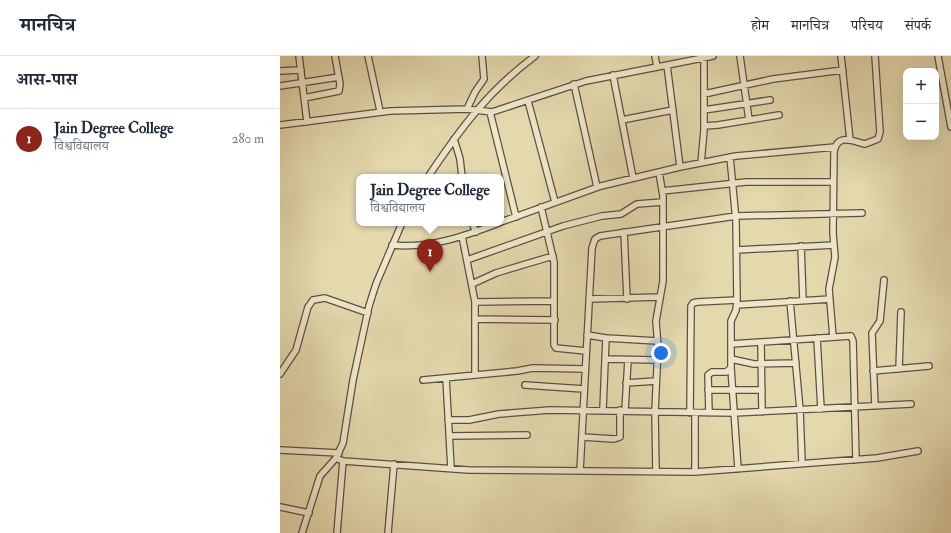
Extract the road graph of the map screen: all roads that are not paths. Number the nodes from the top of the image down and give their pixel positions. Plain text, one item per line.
1 (299, 56) edge
2 (335, 56) edge
3 (368, 56) edge
4 (482, 56) edge
5 (535, 56) edge
6 (655, 56) edge
7 (713, 56) edge
8 (740, 56) edge
9 (841, 56) edge
10 (875, 56) edge
11 (938, 56) edge
12 (704, 58) junction
13 (667, 65) junction
14 (657, 67) junction
15 (301, 70) junction
16 (843, 70) junction
17 (280, 71) edge
18 (613, 75) junction
19 (339, 77) junction
20 (302, 84) junction
21 (574, 84) junction
22 (280, 86) edge
23 (744, 87) junction
24 (704, 94) junction
25 (304, 98) junction
26 (770, 100) dead end
27 (528, 101) junction
28 (746, 103) junction
29 (949, 104) edge
30 (467, 109) junction
31 (475, 110) junction
32 (673, 110) junction
33 (704, 110) junction
34 (380, 111) junction
35 (490, 112) junction
36 (779, 115) dead end
37 (622, 120) junction
38 (749, 120) junction
39 (307, 122) junction
40 (280, 125) edge
41 (704, 126) junction
42 (951, 127) edge
43 (454, 138) junction
44 (850, 140) junction
45 (835, 147) junction
46 (730, 157) junction
47 (701, 162) junction
48 (680, 167) junction
49 (659, 172) junction
50 (430, 174) edge
51 (462, 174) edge
52 (633, 178) junction
53 (833, 182) junction
54 (732, 183) junction
55 (597, 187) junction
56 (662, 191) junction
57 (555, 202) junction
58 (663, 202) junction
59 (541, 207) junction
60 (833, 213) junction
61 (862, 213) dead end
62 (736, 216) junction
63 (516, 217) junction
64 (504, 222) edge
65 (401, 226) edge
66 (473, 226) edge
67 (492, 226) edge
68 (662, 226) junction
69 (476, 232) junction
70 (547, 232) junction
71 (624, 232) junction
72 (462, 236) junction
73 (834, 244) junction
74 (392, 245) junction
75 (800, 246) junction
76 (737, 250) junction
77 (553, 256) junction
78 (467, 260) junction
79 (884, 280) dead end
80 (472, 284) junction
81 (660, 297) junction
82 (589, 299) junction
83 (627, 299) junction
84 (830, 299) junction
85 (803, 300) junction
86 (554, 301) junction
87 (790, 301) junction
88 (475, 302) junction
89 (737, 303) junction
90 (901, 312) dead end
91 (368, 313) junction
92 (475, 319) junction
93 (555, 320) junction
94 (587, 335) junction
95 (833, 337) junction
96 (606, 338) junction
97 (817, 338) junction
98 (794, 340) junction
99 (657, 341) junction
100 (761, 343) junction
101 (731, 344) junction
102 (586, 351) junction
103 (605, 359) junction
104 (731, 359) junction
105 (628, 360) junction
106 (657, 360) junction
107 (796, 363) junction
108 (762, 364) junction
109 (929, 366) dead end
110 (731, 368) junction
111 (585, 369) junction
112 (899, 369) junction
113 (873, 371) junction
114 (280, 374) edge
115 (475, 375) junction
116 (446, 378) junction
117 (423, 380) dead end
118 (656, 381) junction
119 (626, 383) junction
120 (525, 385) dead end
121 (584, 389) junction
122 (708, 390) junction
123 (731, 390) junction
124 (762, 390) junction
125 (911, 404) dead end
126 (875, 406) junction
127 (854, 407) junction
128 (583, 409) junction
129 (603, 409) junction
130 (821, 409) junction
131 (623, 410) junction
132 (800, 410) junction
133 (655, 412) junction
134 (762, 412) junction
135 (692, 413) junction
136 (708, 413) junction
137 (733, 414) junction
138 (448, 420) junction
139 (527, 435) dead end
140 (449, 436) junction
141 (582, 437) junction
142 (280, 450) edge
143 (918, 451) dead end
144 (338, 455) junction
145 (856, 460) junction
146 (343, 461) junction
147 (802, 463) junction
148 (394, 464) junction
149 (451, 468) junction
150 (738, 469) junction
151 (580, 472) junction
152 (656, 472) junction
153 (696, 472) junction
154 (280, 507) edge
155 (309, 513) junction
156 (302, 533) edge
157 (337, 533) edge
158 (388, 533) edge

1 - 15 street
2 - 19 street
3 - 34 street
4 - 30 street
5 - 31 street
6 - 14 street
7 - 12 street
8 - 23 street
9 - 16 street
10 - 44 street
11 - 29 street
12 - 13 street
12 - 24 street
13 - 14 street
13 - 32 street
14 - 18 street
15 - 17 street
15 - 20 street
16 - 23 street
16 - 44 street
18 - 21 street
18 - 37 street
19 - 20 street
19 - 25 street
20 - 22 street
20 - 25 street
21 - 27 street
21 - 55 street
23 - 24 street
23 - 28 street
24 - 33 street
25 - 39 street
26 - 28 street
27 - 35 street
27 - 57 street
28 - 33 street
28 - 38 street
29 - 42 street
30 - 31 street
30 - 34 street
31 - 35 street
31 - 43 street
32 - 37 street
32 - 48 street
33 - 41 street
34 - 39 street
35 - 63 street
36 - 38 street
37 - 52 street
38 - 41 street
39 - 40 street
41 - 47 street
43 - 50 street
43 - 51 street
44 - 45 street
45 - 46 street
45 - 53 street
46 - 47 street
46 - 54 street
47 - 48 street
48 - 49 street
49 - 52 street
49 - 56 street
52 - 55 street
53 - 54 street
53 - 60 street
54 - 56 street
54 - 62 street
55 - 57 street
56 - 58 street
57 - 59 street
58 - 68 street
58 - 70 street
59 - 63 street
59 - 70 street
60 - 61 street
60 - 62 street
60 - 73 street
62 - 68 street
62 - 76 street
63 - 64 street
65 - 74 street
66 - 69 street
67 - 69 street
68 - 71 street
68 - 81 street
69 - 72 street
70 - 77 street
70 - 78 street
71 - 82 street
71 - 83 street
72 - 74 street
72 - 78 street
73 - 75 street
73 - 84 street
74 - 91 street
75 - 76 street
75 - 85 street
76 - 89 street
77 - 80 street
77 - 86 street
78 - 80 street
79 - 113 street
80 - 88 street
81 - 83 street
81 - 99 street
82 - 83 street
82 - 94 street
84 - 85 street
84 - 95 street
85 - 87 street
86 - 88 street
86 - 93 street
87 - 89 street
87 - 98 street
88 - 92 street
89 - 101 street
89 - 135 street
90 - 112 street
91 - 114 street
91 - 144 street
92 - 93 street
92 - 115 street
93 - 102 street
94 - 96 street
94 - 102 street
95 - 97 street
95 - 127 street
96 - 99 street
96 - 103 street
97 - 98 street
97 - 130 street
98 - 100 street
98 - 107 street
99 - 106 street
100 - 101 street
100 - 108 street
101 - 104 street
102 - 111 street
103 - 105 street
103 - 129 street
104 - 108 street
104 - 110 street
105 - 106 street
105 - 119 street
106 - 118 street
107 - 108 street
107 - 132 street
108 - 124 street
109 - 112 street
110 - 122 street
110 - 123 street
111 - 115 street
111 - 121 street
112 - 113 street
113 - 126 street
115 - 116 street
116 - 117 street
116 - 138 street
118 - 119 street
118 - 133 street
119 - 131 street
120 - 121 street
121 - 128 street
122 - 123 street
122 - 136 street
123 - 124 street
123 - 137 street
124 - 134 street
125 - 126 street
126 - 127 street
127 - 130 street
127 - 145 street
128 - 129 street
128 - 138 street
128 - 141 street
129 - 131 street
130 - 132 street
131 - 133 street
131 - 141 street
132 - 134 street
132 - 147 street
133 - 135 street
133 - 152 street
134 - 137 street
135 - 136 street
135 - 153 street
136 - 137 street
137 - 150 street
138 - 140 street
139 - 140 street
140 - 149 street
141 - 151 street
142 - 144 street
143 - 145 street
144 - 146 street
144 - 155 street
145 - 147 street
146 - 148 street
146 - 157 street
147 - 150 street
148 - 149 street
148 - 158 street
149 - 151 street
150 - 153 street
151 - 152 street
152 - 153 street
154 - 155 street
155 - 156 street

